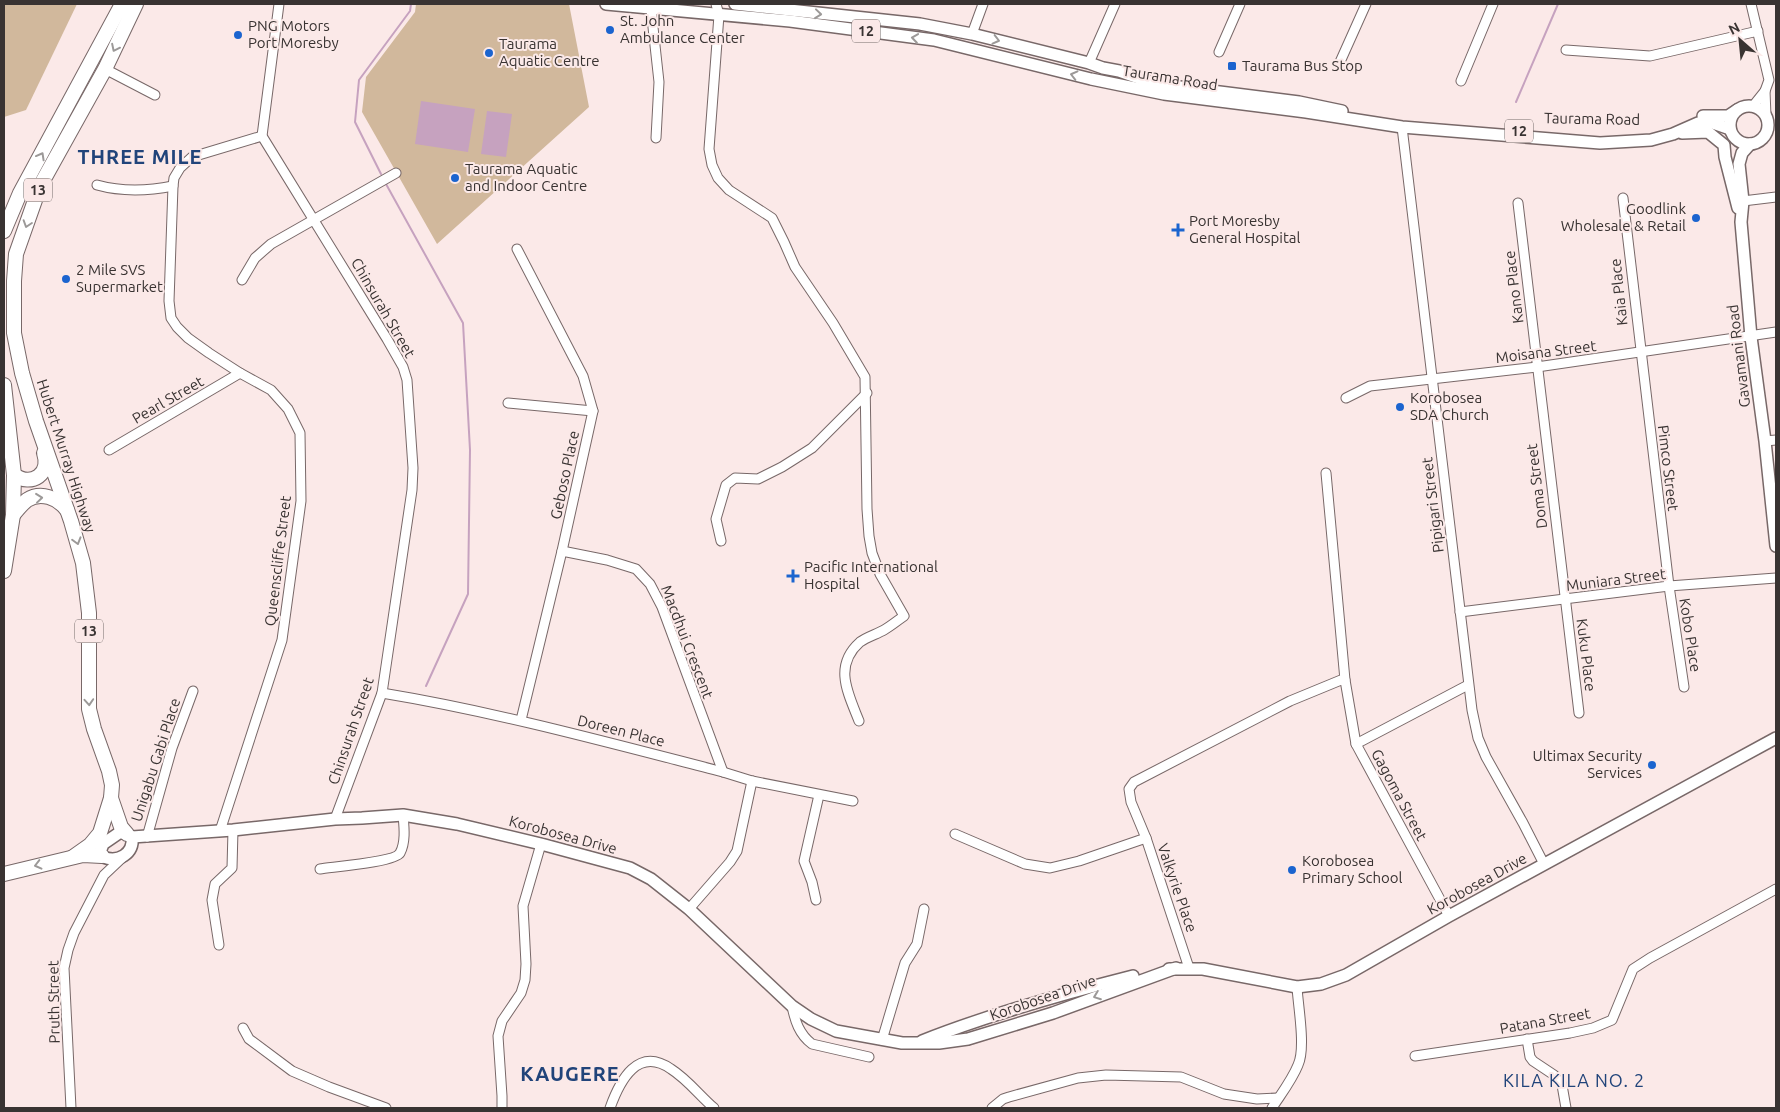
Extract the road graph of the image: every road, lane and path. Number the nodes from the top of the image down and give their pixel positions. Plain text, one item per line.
1 (136, 4) edge
2 (279, 4) edge
3 (606, 4) edge
4 (735, 4) edge
5 (983, 4) edge
6 (1115, 4) edge
7 (1240, 4) edge
8 (1366, 4) edge
9 (1493, 4) edge
10 (1751, 4) edge
11 (120, 7) edge
12 (793, 8) edge
13 (651, 9) junction
14 (717, 9) edge
15 (1758, 31) junction
16 (972, 34) junction
17 (1566, 50) dead end
18 (1219, 52) dead end
19 (1340, 62) dead end
20 (1089, 64) junction
21 (105, 69) junction
22 (1461, 81) dead end
23 (1765, 91) junction
24 (155, 95) dead end
25 (1753, 106) junction
26 (1737, 110) junction
27 (1770, 120) edge
28 (1402, 127) junction
29 (1733, 133) junction
30 (1673, 134) junction
31 (1776, 134) edge
32 (262, 136) junction
33 (656, 138) dead end
34 (1754, 142) junction
35 (1725, 158) junction
36 (396, 173) dead end
37 (97, 185) dead end
38 (173, 186) junction
39 (1776, 196) edge
40 (1623, 198) dead end
41 (1743, 201) junction
42 (1518, 203) dead end
43 (7, 220) edge
44 (314, 220) junction
45 (1741, 222) junction
46 (4, 231) edge
47 (517, 249) dead end
48 (242, 280) dead end
49 (1776, 332) edge
50 (1751, 337) junction
51 (1640, 353) junction
52 (1537, 368) junction
53 (240, 373) junction
54 (1432, 379) junction
55 (4, 385) edge
56 (867, 393) junction
57 (1346, 398) dead end
58 (508, 403) dead end
59 (593, 411) junction
60 (36, 421) junction
61 (1771, 440) edge
62 (109, 450) dead end
63 (1326, 473) dead end
64 (14, 475) junction
65 (67, 510) junction
66 (13, 515) junction
67 (722, 541) dead end
68 (1776, 546) edge
69 (562, 551) junction
70 (4, 572) edge
71 (1776, 578) edge
72 (1669, 586) junction
73 (1565, 600) junction
74 (1460, 612) junction
75 (1345, 680) junction
76 (1468, 685) junction
77 (1684, 687) dead end
78 (193, 692) dead end
79 (382, 693) junction
80 (1579, 712) dead end
81 (521, 720) junction
82 (859, 721) dead end
83 (1776, 738) edge
84 (1356, 744) junction
85 (723, 772) junction
86 (752, 781) junction
87 (819, 795) junction
88 (111, 798) junction
89 (853, 801) dead end
90 (403, 815) junction
91 (335, 819) junction
92 (233, 830) junction
93 (220, 831) junction
94 (955, 834) dead end
95 (129, 835) junction
96 (146, 837) junction
97 (1146, 838) junction
98 (541, 844) junction
99 (127, 853) junction
100 (73, 857) junction
101 (103, 857) junction
102 (1544, 864) junction
103 (320, 869) dead end
104 (4, 874) edge
105 (104, 875) junction
106 (1776, 889) edge
107 (816, 900) dead end
108 (924, 908) dead end
109 (689, 910) junction
110 (1449, 916) junction
111 (220, 945) dead end
112 (1189, 968) junction
113 (1297, 987) junction
114 (792, 1006) junction
115 (243, 1028) dead end
116 (1528, 1039) junction
117 (882, 1040) junction
118 (1415, 1056) dead end
119 (869, 1057) dead end
120 (1278, 1098) junction
121 (71, 1108) edge
122 (386, 1108) edge
123 (502, 1108) edge
124 (610, 1108) edge
125 (714, 1108) edge
126 (992, 1108) edge
127 (1272, 1108) edge
128 (1566, 1108) edge

1 -> 21 highway, Hubert Murray Highway / 13
2 - 32 street
3 - 13 main road, Taurama Road / 12
4 - 12 main road, Taurama Road / 12
5 - 16 street
6 - 20 street
7 - 18 street
8 - 19 street
9 - 22 street
10 - 15 street
43 -> 11 highway, 13
12 -> 16 main road, Taurama Road / 12
13 - 14 main road, Taurama Road / 12
13 - 33 street
28 -> 14 main road, Taurama Road / 12
14 - 56 street
15 - 17 street
15 - 23 street
16 -> 20 main road, Taurama Road / 12
20 - 26 main road, Taurama Road / 12
21 - 24 street
21 -> 60 highway, Hubert Murray Highway / 13
23 - 25 street
23 - 27 street
25 - 26 main road, 12
25 - 27 main road
26 - 29 main road
27 - 34 main road
28 - 30 main road, Taurama Road / 12
28 - 54 street, Pipigari Street
29 - 30 main road, Taurama Road / 12
29 - 34 main road, 12
29 - 35 main road
30 - 35 main road, Gavamani Road
31 - 34 main road
32 - 38 street, Queenscliffe Street
32 - 44 street, Chinsurah Street
34 - 41 main road, Gavamani Road
35 - 45 main road, Gavamani Road
36 - 44 street
37 - 38 street
38 - 53 street, Queenscliffe Street
39 - 41 street
40 - 51 street, Kaia Place
41 - 45 main road, Gavamani Road
42 - 52 street, Kano Place
43 - 46 highway, 13
44 - 48 street
44 - 79 street, Chinsurah Street
45 - 50 main road, Gavamani Road
47 - 59 street, Geboso Place
49 - 50 street, Moisana Street
50 - 51 street, Moisana Street
50 - 61 main road, Gavamani Road
51 - 52 street, Moisana Street
51 - 72 street, Pimco Street
52 - 54 street, Moisana Street
52 - 73 street, Doma Street
53 - 62 street, Pearl Street
53 - 93 street, Queenscliffe Street
54 - 57 street, Moisana Street
54 - 74 street, Pipigari Street
55 - 64 highway
56 - 67 street
56 - 82 street
58 - 59 street
59 - 69 street, Geboso Place
60 - 64 highway
60 - 65 highway, Hubert Murray Highway / 13
61 - 68 main road, Gavamani Road
63 - 75 street
64 - 66 highway
66 -> 65 highway
65 -> 88 highway, Hubert Murray Highway / 13
66 - 70 highway
69 - 81 street, Geboso Place
69 - 85 street, Macdhui Crescent
71 - 72 street, Muniara Street
72 - 73 street, Muniara Street
72 - 77 street, Kobo Place
73 - 74 street, Muniara Street
73 - 80 street, Kuku Place
74 - 76 street, Pipigari Street
75 - 84 street
75 - 97 street
76 - 84 street, Gagoma Street
76 - 102 street, Pipigari Street
78 - 96 street, Unigabu Gabi Place
79 - 81 street, Doreen Place
79 - 91 street, Chinsurah Street
81 - 85 street, Doreen Place
83 - 102 main road, Korobosea Drive
84 - 110 street, Gagoma Street
85 - 86 street, Doreen Place
86 - 87 street, Doreen Place
86 - 109 street
87 - 89 street, Doreen Place
87 - 107 street
88 - 95 highway
88 - 100 highway, Hubert Murray Highway / 13
90 - 91 main road, Korobosea Drive
90 - 98 main road, Korobosea Drive
90 - 103 street
91 - 92 main road, Korobosea Drive
92 - 93 main road, Korobosea Drive
92 - 111 street
93 - 96 main road, Korobosea Drive
94 - 97 street, Valkyrie Place
95 - 96 main road, Korobosea Drive
95 - 99 main road
95 - 101 main road
96 - 99 main road
97 - 112 street, Valkyrie Place
98 - 109 main road, Korobosea Drive
98 - 123 street
99 - 101 main road
99 - 105 street
100 - 101 highway
100 -> 104 highway, Hubert Murray Highway / 13
101 - 105 street
102 - 110 main road, Korobosea Drive
105 - 121 street, Pruth Street
106 - 116 street, Patana Street
108 - 117 street
109 - 114 main road, Korobosea Drive
110 - 113 main road, Korobosea Drive
112 - 113 main road, Korobosea Drive
112 - 117 main road, Korobosea Drive
113 - 120 street
114 - 117 main road, Korobosea Drive
114 - 119 street
115 - 122 street
116 - 118 street, Patana Street
116 - 128 street
120 - 126 street
120 - 127 street
124 - 125 street

